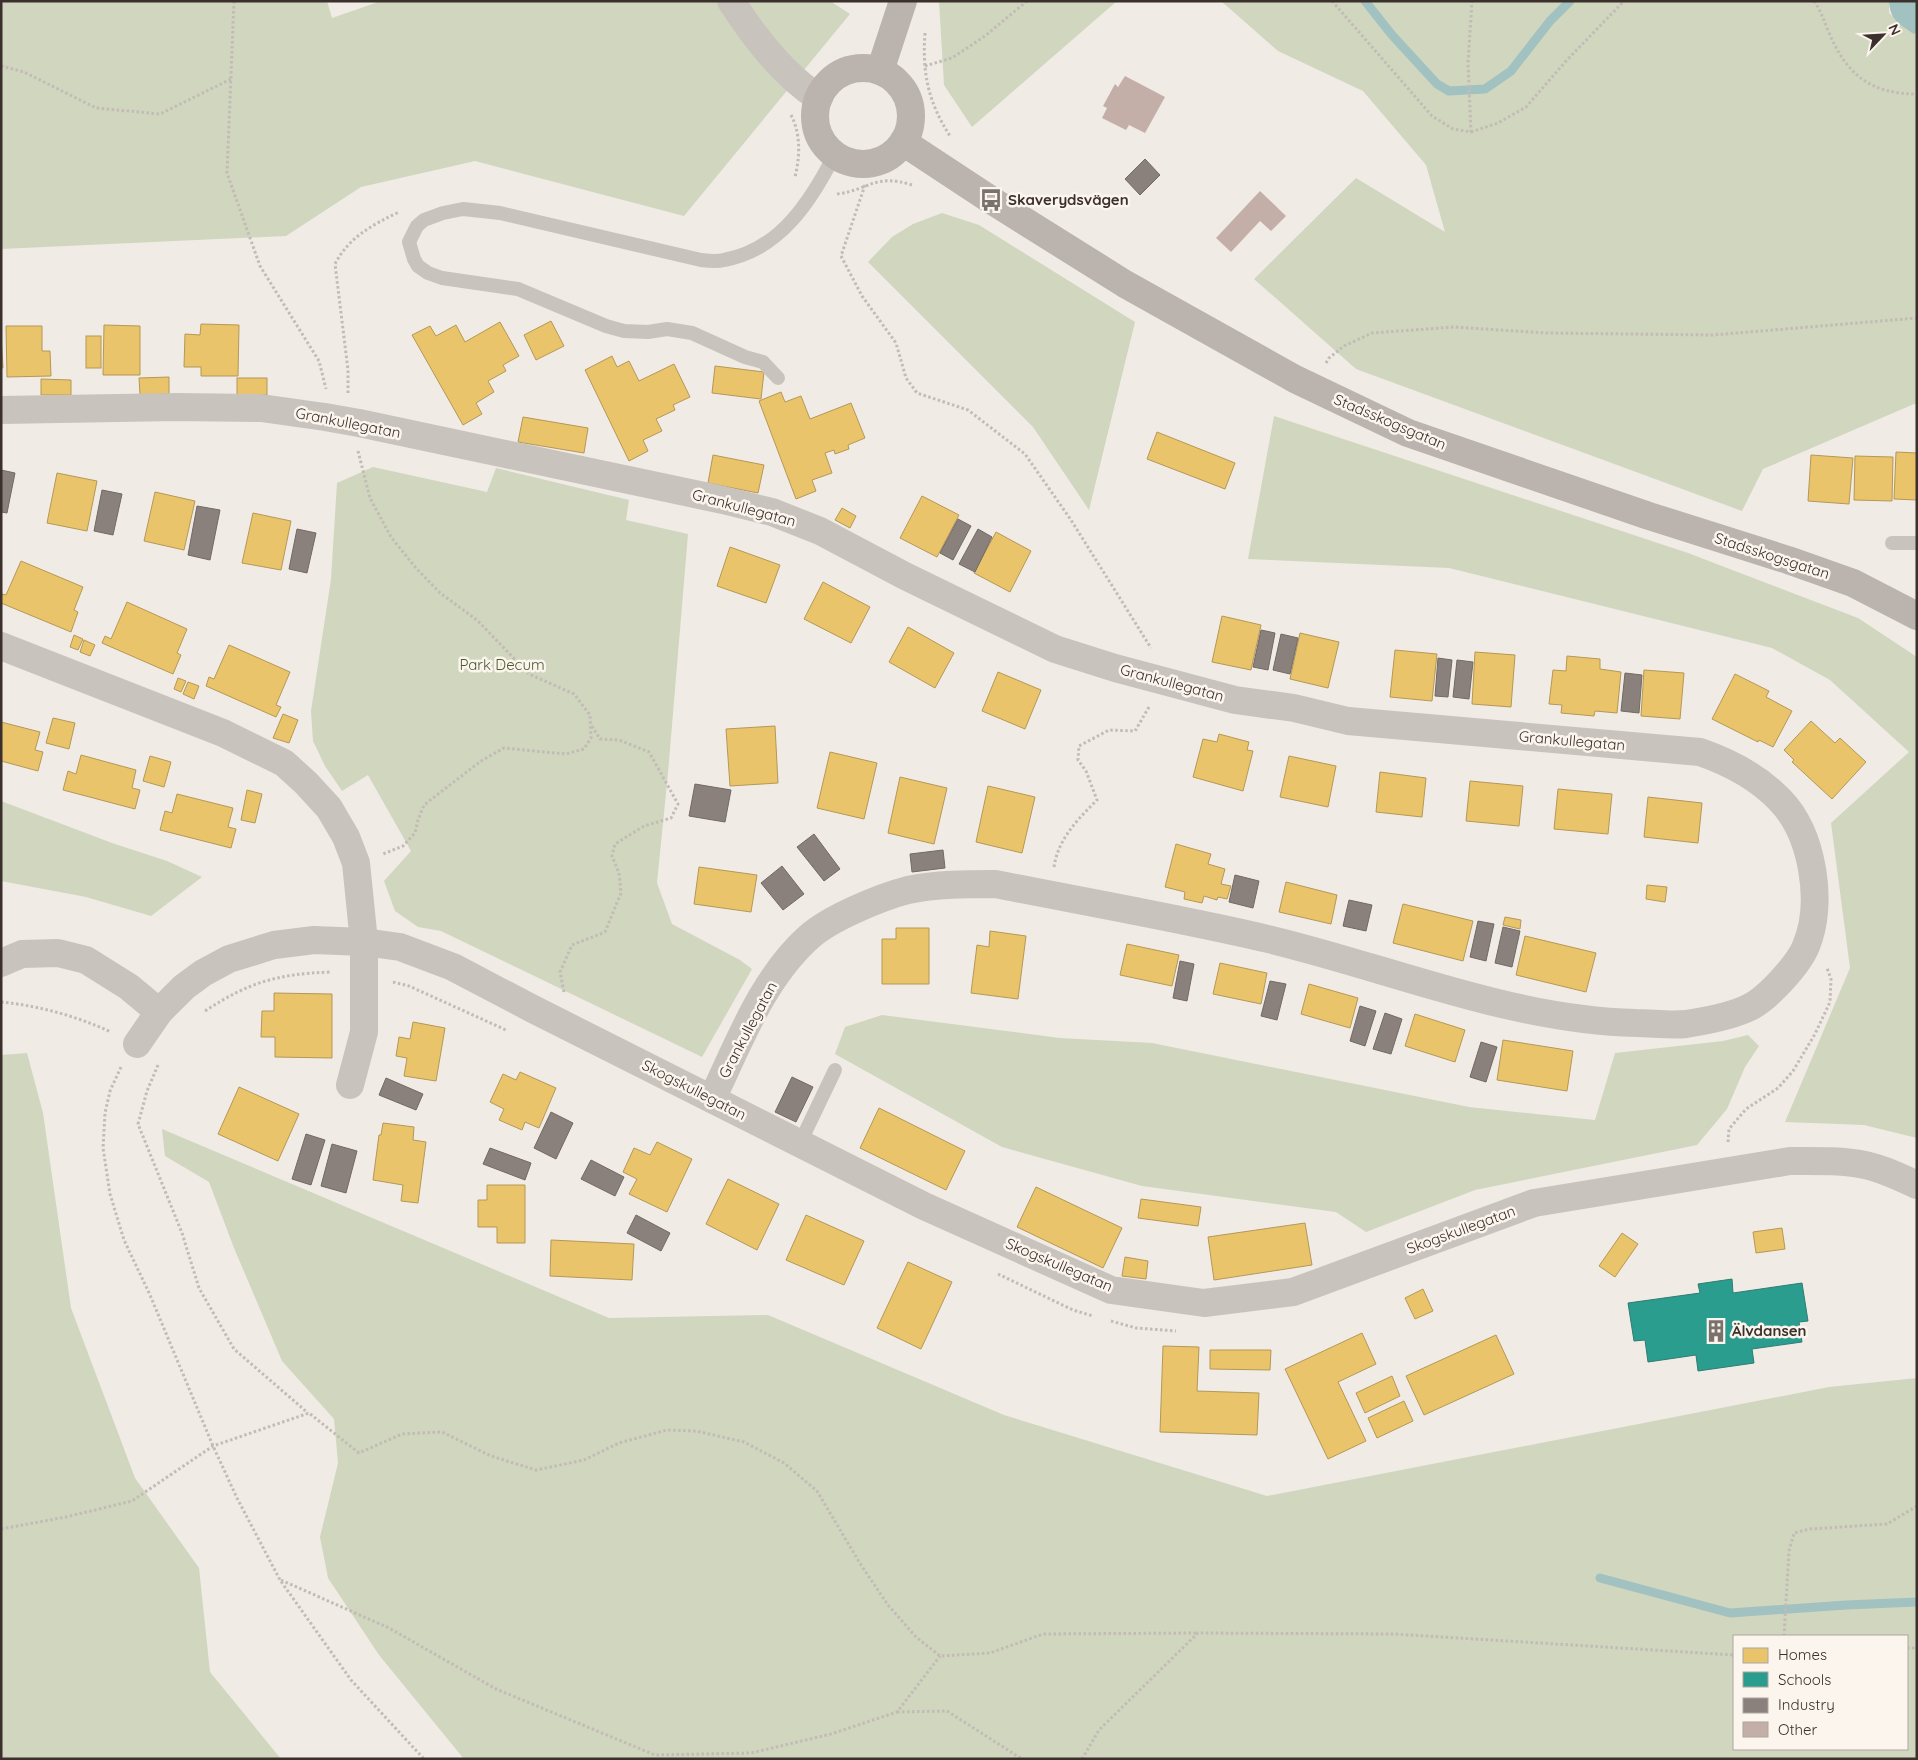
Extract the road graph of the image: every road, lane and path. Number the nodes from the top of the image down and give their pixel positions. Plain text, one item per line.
1 (234, 1) edge
2 (731, 1) edge
3 (903, 1) edge
4 (1027, 1) edge
5 (1332, 1) edge
6 (1472, 1) edge
7 (1624, 1) edge
8 (1814, 1) edge
9 (925, 23) dead end
10 (1, 66) edge
11 (925, 66) junction
12 (880, 71) junction
13 (231, 79) junction
14 (1917, 94) edge
15 (819, 98) junction
16 (1471, 132) junction
17 (903, 142) junction
18 (955, 143) dead end
19 (835, 154) junction
20 (797, 168) dead end
21 (792, 185) dead end
22 (864, 185) junction
23 (917, 186) dead end
24 (836, 194) dead end
25 (407, 208) dead end
26 (1917, 318) edge
27 (1322, 369) dead end
28 (778, 378) dead end
29 (1, 410) edge
30 (344, 420) junction
31 (1892, 543) dead end
32 (1917, 543) edge
33 (1917, 616) edge
34 (1, 646) edge
35 (1160, 681) junction
36 (590, 725) junction
37 (356, 863) junction
38 (1050, 895) junction
39 (364, 942) junction
40 (1806, 947) junction
41 (1, 963) edge
42 (366, 975) junction
43 (565, 997) dead end
44 (1, 1002) edge
45 (159, 1012) junction
46 (199, 1014) dead end
47 (512, 1033) dead end
48 (137, 1044) junction
49 (835, 1070) dead end
50 (350, 1085) dead end
51 (712, 1099) junction
52 (800, 1143) junction
53 (1728, 1150) dead end
54 (1917, 1185) edge
55 (994, 1272) dead end
56 (1100, 1318) dead end
57 (1110, 1321) dead end
58 (1182, 1331) dead end
59 (309, 1413) junction
60 (213, 1446) junction
61 (1917, 1506) edge
62 (1, 1529) edge
63 (280, 1580) junction
64 (1198, 1633) junction
65 (1784, 1635) edge
66 (1733, 1655) edge
67 (940, 1656) junction
68 (896, 1712) junction
69 (424, 1759) edge
70 (1022, 1759) edge
71 (1082, 1759) edge

1 - 13 path
2 - 15 street
3 - 12 street
4 - 11 path
5 - 16 path
6 - 16 path
7 - 16 path
8 - 14 path
9 - 11 path
10 - 13 path
11 - 18 path
12 - 15 street
12 - 17 street
13 - 30 path
15 - 19 street
17 - 19 street
17 - 33 street, Stadsskogsgatan
19 - 28 lane
20 - 21 path
22 - 23 path
22 - 24 path
22 - 35 path
25 - 30 path
26 - 27 path
29 - 30 street, Grankullegatan
30 - 35 street, Grankullegatan
30 - 36 path
31 - 32 lane
34 - 37 street
35 - 38 path
35 - 40 street, Grankullegatan
36 - 37 path
36 - 43 path
37 - 39 street
38 - 40 street, Grankullegatan
38 - 51 street, Grankullegatan
39 - 42 street
39 - 45 street, Skogskullegatan
39 - 51 street, Skogskullegatan
40 - 53 path
41 - 45 street
42 - 46 path
42 - 47 path
42 - 50 street
44 - 48 path
45 - 48 street, Skogskullegatan
48 - 59 path
48 - 60 path
49 - 52 lane
51 - 52 street, Skogskullegatan
52 - 54 street, Skogskullegatan
55 - 56 path
57 - 58 path
59 - 60 path
59 - 67 path
60 - 62 path
60 - 63 path
61 - 65 path
63 - 68 path
63 - 69 path
64 - 66 path
64 - 67 path
64 - 71 path
67 - 68 path
68 - 70 path

